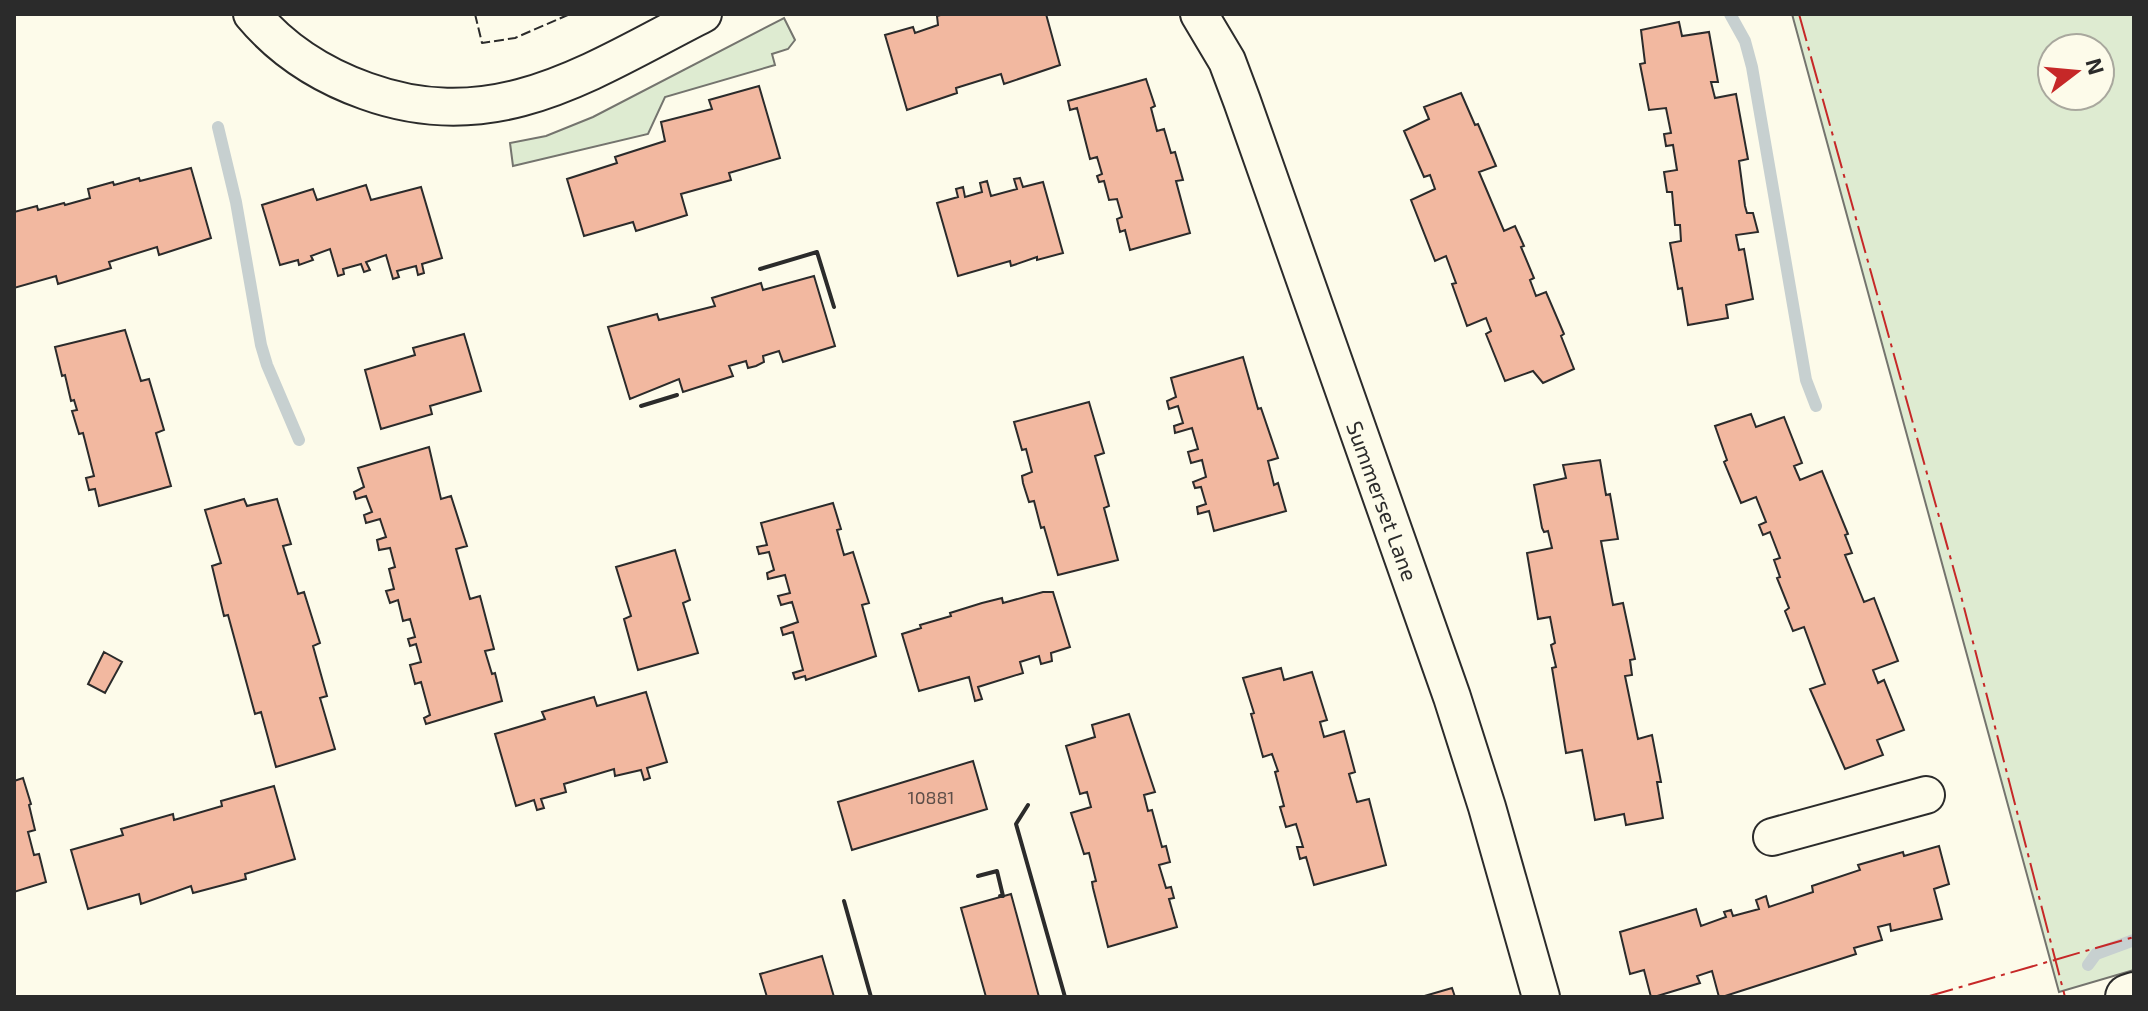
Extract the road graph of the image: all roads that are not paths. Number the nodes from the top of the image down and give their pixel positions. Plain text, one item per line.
1 (252, 14) edge
2 (703, 14) edge
3 (1199, 14) edge
4 (1926, 795) dead end
5 (1772, 837) dead end
6 (2134, 995) edge
7 (1541, 997) edge
8 (2128, 997) edge

1 - 2 street
3 - 7 street, Summerset Lane
4 - 5 street
6 - 8 main road

